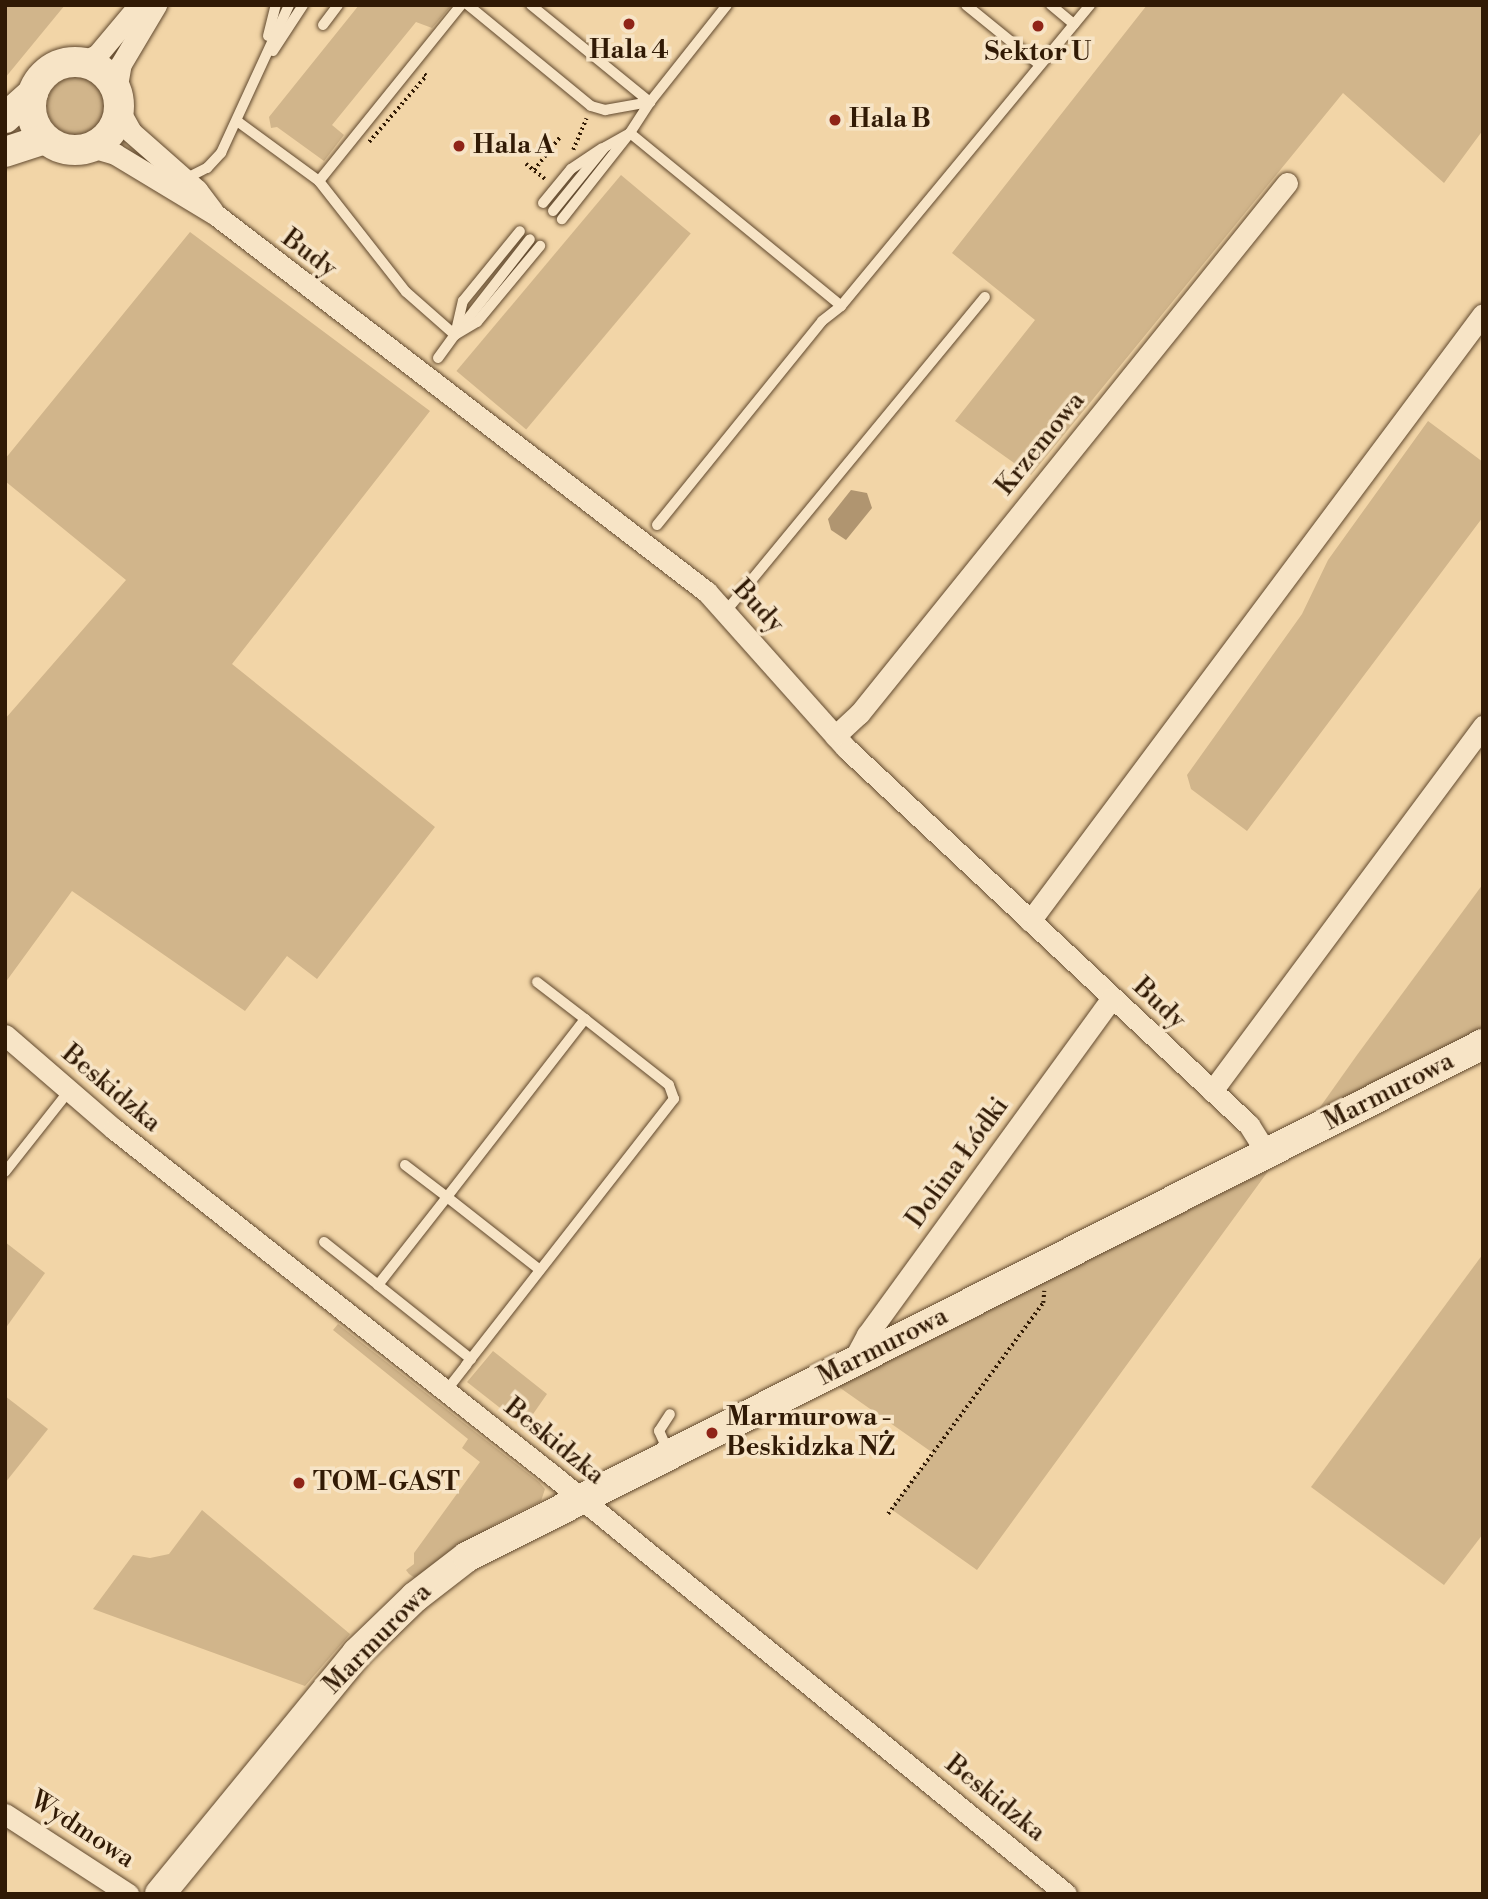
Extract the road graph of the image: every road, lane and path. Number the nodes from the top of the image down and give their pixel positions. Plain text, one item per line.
1 (139, 5) edge
2 (156, 5) edge
3 (276, 5) edge
4 (289, 5) edge
5 (303, 5) edge
6 (338, 5) edge
7 (461, 5) edge
8 (468, 5) edge
9 (531, 5) edge
10 (727, 5) edge
11 (967, 5) edge
12 (1051, 5) edge
13 (1090, 5) edge
14 (1074, 24) junction
15 (323, 25) dead end
16 (79, 63) junction
17 (1040, 65) junction
18 (257, 78) junction
19 (33, 93) junction
20 (118, 100) junction
21 (650, 102) junction
22 (5, 118) edge
23 (586, 119) dead end
24 (237, 121) junction
25 (630, 134) junction
26 (560, 137) dead end
27 (45, 139) junction
28 (605, 146) junction
29 (91, 148) junction
30 (5, 152) edge
31 (570, 155) dead end
32 (526, 164) dead end
33 (534, 170) junction
34 (185, 179) junction
35 (545, 179) dead end
36 (319, 181) junction
37 (1287, 183) dead end
38 (543, 203) dead end
39 (553, 211) dead end
40 (216, 215) junction
41 (562, 219) dead end
42 (520, 231) dead end
43 (530, 239) dead end
44 (540, 246) dead end
45 (985, 297) dead end
46 (841, 306) junction
47 (1483, 314) edge
48 (455, 335) junction
49 (438, 358) dead end
50 (657, 525) dead end
51 (726, 611) junction
52 (1483, 726) edge
53 (835, 736) junction
54 (1030, 921) junction
55 (537, 982) dead end
56 (1112, 998) junction
57 (585, 1019) junction
58 (5, 1035) edge
59 (1483, 1044) edge
60 (69, 1091) junction
61 (1212, 1091) junction
62 (1267, 1154) junction
63 (405, 1165) dead end
64 (5, 1172) edge
65 (447, 1197) junction
66 (324, 1242) dead end
67 (1039, 1269) junction
68 (540, 1270) junction
69 (379, 1285) junction
70 (471, 1359) junction
71 (852, 1363) junction
72 (446, 1391) junction
73 (670, 1414) dead end
74 (670, 1454) junction
75 (578, 1498) junction
76 (888, 1514) dead end
77 (5, 1814) edge
78 (128, 1894) edge
79 (160, 1894) edge
80 (1066, 1894) edge

1 - 16 street
2 - 20 street
3 - 18 lane
4 - 18 lane
5 - 18 lane
6 - 15 lane
7 - 36 lane
8 - 21 lane
9 - 21 lane
10 - 21 lane
11 - 17 lane
12 - 14 lane
13 - 14 lane
14 - 17 lane
16 - 19 street
16 - 20 street
17 - 46 lane
18 - 24 lane
19 - 22 street
19 - 27 street
20 - 29 street
20 - 34 street, Budy
21 - 25 lane
23 - 31 path
24 - 34 lane
24 - 36 lane
25 - 28 lane
25 - 41 lane
25 - 46 lane
26 - 33 path
27 - 29 street
27 - 30 street
28 - 38 lane
28 - 39 lane
29 - 40 street, Budy
32 - 33 path
33 - 35 path
34 - 40 street, Budy
36 - 48 lane
37 - 53 street, Krzemowa
40 - 51 street, Budy
42 - 48 lane
43 - 48 lane
44 - 48 lane
45 - 51 lane
46 - 50 lane
47 - 54 street
48 - 49 lane
51 - 53 street, Budy
52 - 61 street
53 - 54 street, Budy
54 - 56 street, Budy
55 - 57 lane
56 - 61 street, Budy
56 - 71 street, Dolina Łódki
57 - 65 lane
57 - 68 lane
58 - 60 street, Beskidzka
59 - 62 street, Marmurowa
60 - 64 lane
60 - 72 street, Beskidzka
61 - 62 street, Budy
62 - 67 street, Marmurowa
63 - 65 lane
65 - 68 lane
65 - 69 lane
66 - 69 lane
67 - 71 street, Marmurowa
67 - 76 path
68 - 70 lane
69 - 70 lane
70 - 72 lane
71 - 74 street, Marmurowa
72 - 75 street, Beskidzka
73 - 74 lane
74 - 75 street, Marmurowa
75 - 79 street, Marmurowa
75 - 80 street, Beskidzka
77 - 78 street, Wydmowa

